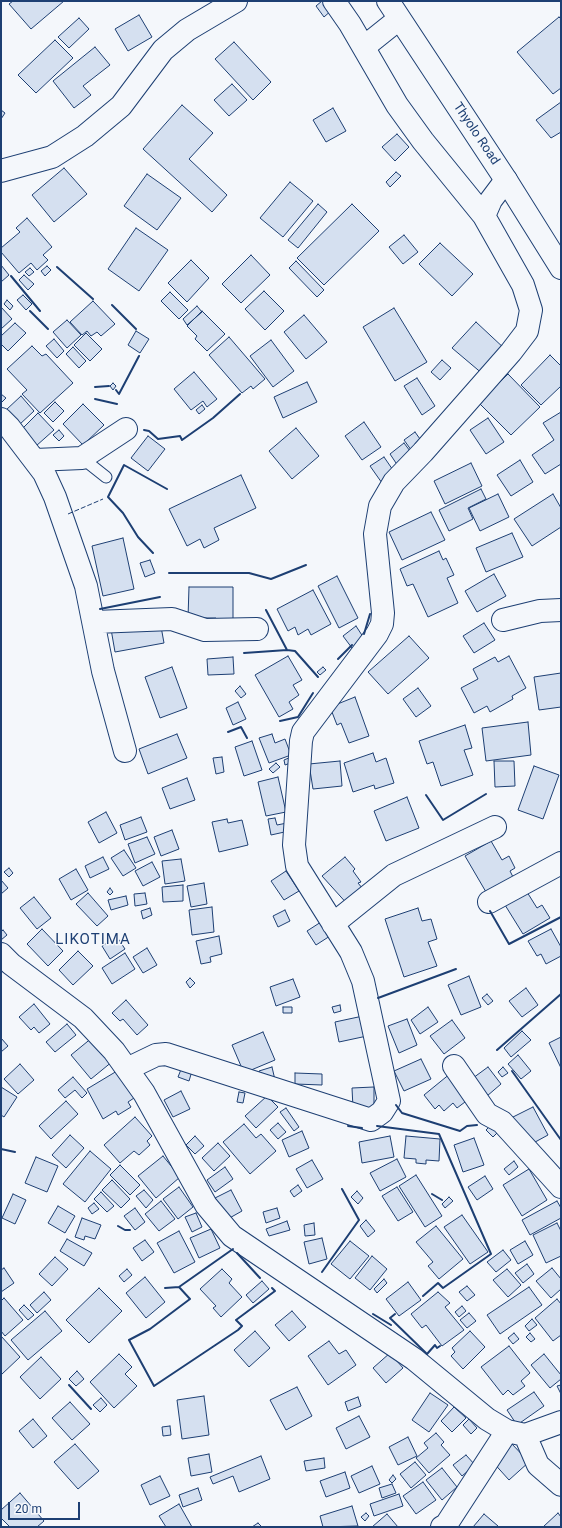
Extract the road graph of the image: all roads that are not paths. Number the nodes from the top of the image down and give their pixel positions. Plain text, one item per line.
1 (236, 1) edge
2 (334, 1) edge
3 (394, 10) edge
4 (364, 47) junction
5 (1, 171) edge
6 (506, 180) junction
7 (484, 216) junction
8 (561, 268) edge
9 (1, 419) edge
10 (126, 429) dead end
11 (82, 458) junction
12 (35, 460) junction
13 (106, 477) dead end
14 (561, 610) edge
15 (503, 620) dead end
16 (95, 622) junction
17 (256, 629) dead end
18 (125, 751) dead end
19 (495, 827) dead end
20 (561, 863) edge
21 (489, 902) dead end
22 (333, 924) junction
23 (1, 954) edge
24 (454, 1066) dead end
25 (127, 1069) junction
26 (561, 1187) edge
27 (561, 1422) edge
28 (516, 1433) junction
29 (561, 1485) edge
30 (442, 1527) edge

1 - 5 main road
2 - 4 main road
3 - 4 main road
3 - 6 main road, Thyolo Road
4 - 7 main road
6 - 7 main road
6 - 8 main road, Thyolo Road
7 - 22 main road
9 - 12 main road
10 - 11 main road
11 - 12 main road
11 - 13 lane
12 - 16 main road
14 - 15 main road
16 - 17 main road
16 - 18 main road
19 - 22 main road
20 - 21 main road
22 - 25 main road
23 - 25 main road
24 - 26 main road
25 - 28 main road
27 - 28 main road
28 - 29 main road
28 - 30 main road

